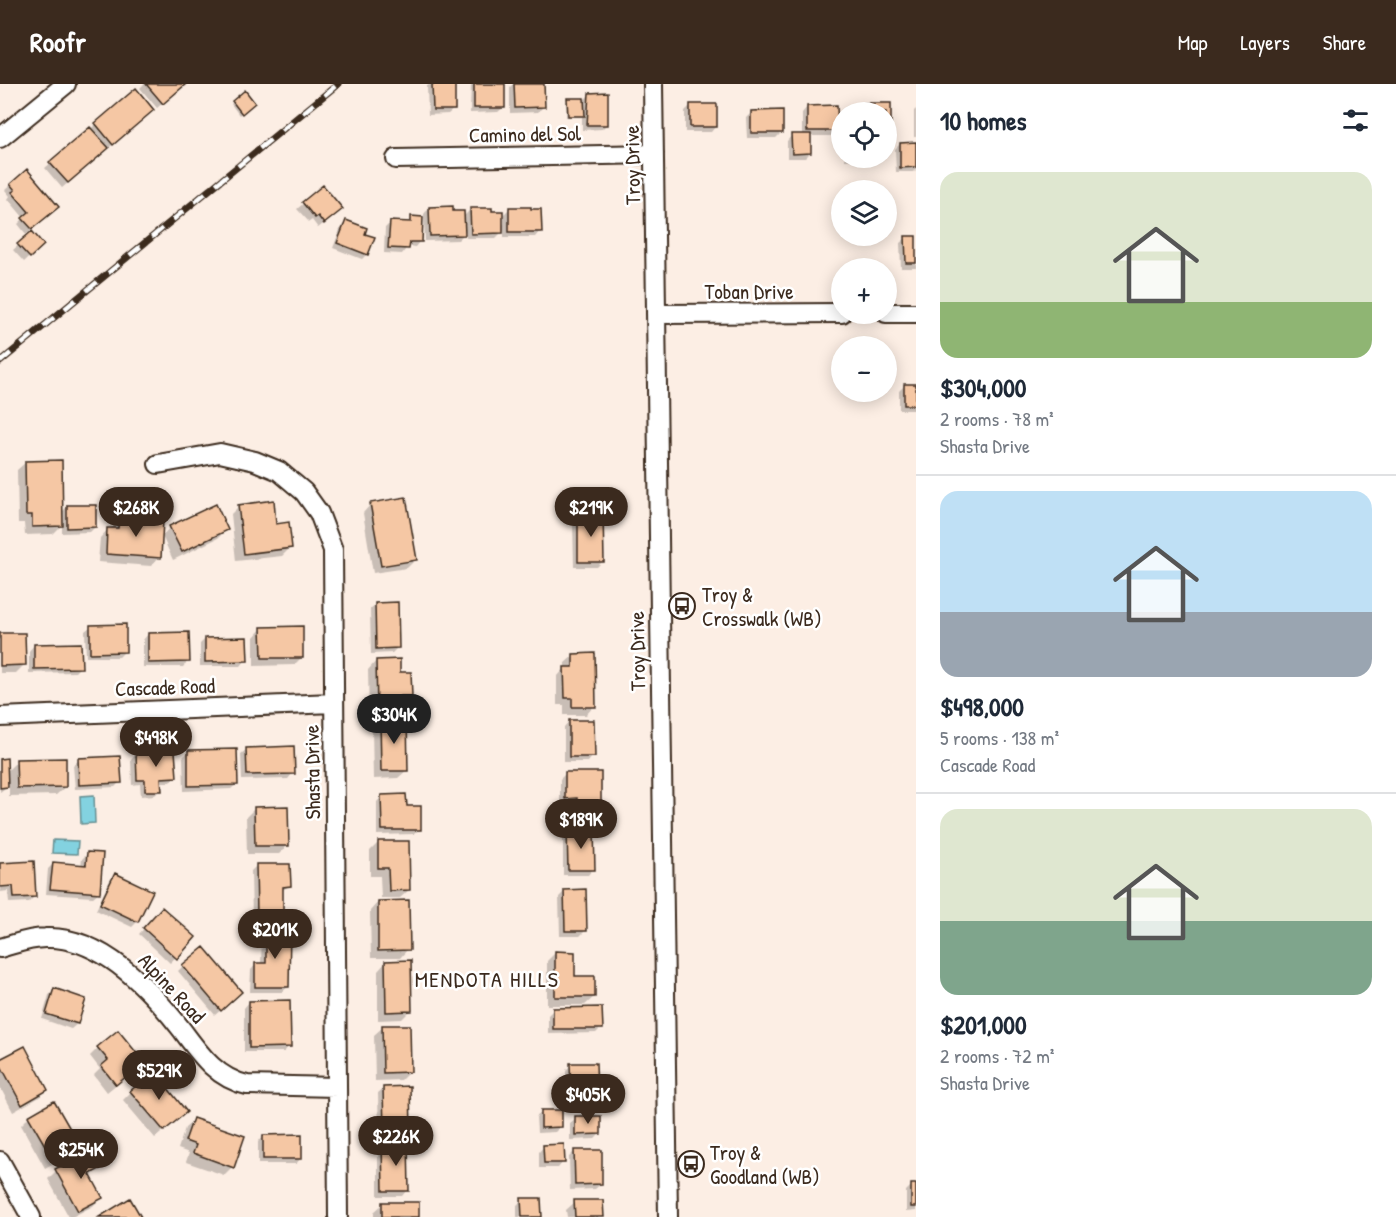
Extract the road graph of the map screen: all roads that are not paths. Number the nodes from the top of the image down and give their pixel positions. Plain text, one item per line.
1 (66, 84) edge
2 (653, 84) edge
3 (0, 138) edge
4 (654, 154) junction
5 (396, 159) dead end
6 (897, 313) edge
7 (916, 313) edge
8 (656, 314) junction
9 (831, 314) edge
10 (158, 464) dead end
11 (333, 704) junction
12 (0, 717) edge
13 (0, 948) edge
14 (337, 1087) junction
15 (0, 1161) edge
16 (31, 1217) edge
17 (338, 1217) edge
18 (668, 1217) edge

1 - 3 street
2 - 4 street, Troy Drive
4 - 5 street, Camino del Sol
4 - 8 street, Troy Drive
6 - 7 street
8 - 9 street, Toban Drive
8 - 18 street, Troy Drive
10 - 11 street, Shasta Drive
11 - 12 street, Cascade Road
11 - 14 street, Shasta Drive
13 - 14 street, Alpine Road
14 - 17 street, Shasta Drive
15 - 16 street

